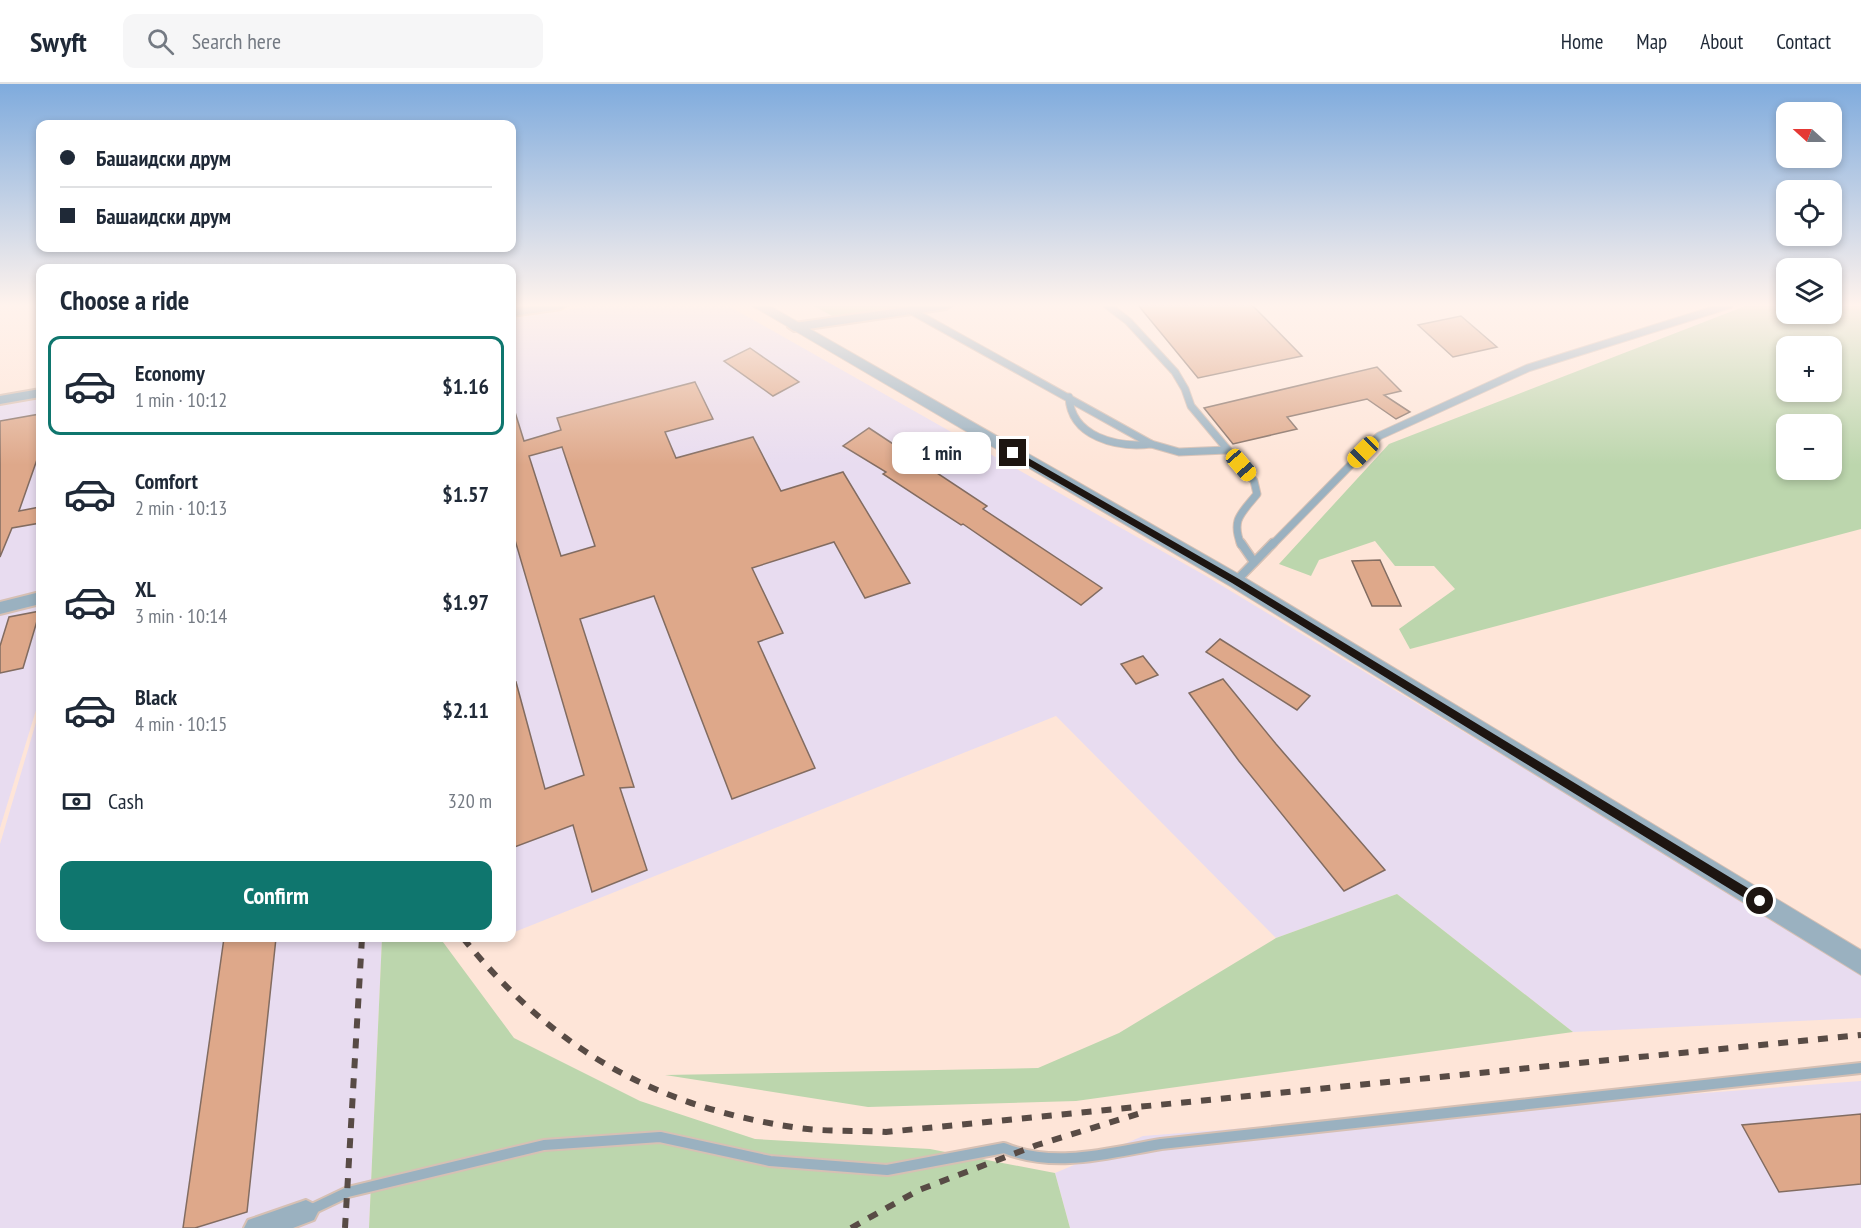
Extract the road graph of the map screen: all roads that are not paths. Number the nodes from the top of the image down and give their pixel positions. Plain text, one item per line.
1 (849, 358) edge
2 (997, 358) edge
3 (1162, 358) edge
4 (1559, 358) edge
5 (36, 394) edge
6 (1069, 398) junction
7 (0, 400) edge
8 (1151, 444) junction
9 (1227, 450) junction
10 (1254, 562) junction
11 (1236, 581) junction
12 (36, 599) edge
13 (0, 608) edge
14 (1861, 963) edge
15 (1861, 1068) edge
16 (306, 1212) joint
17 (256, 1228) edge

1 - 11 street
2 - 6 lane
3 - 9 lane
4 - 10 lane
5 - 7 street
6 - 8 lane
6 - 8 lane
8 - 9 lane
9 - 10 lane
10 - 11 lane
11 - 14 street
12 - 13 street
15 - 16 lane
16 - 17 street

